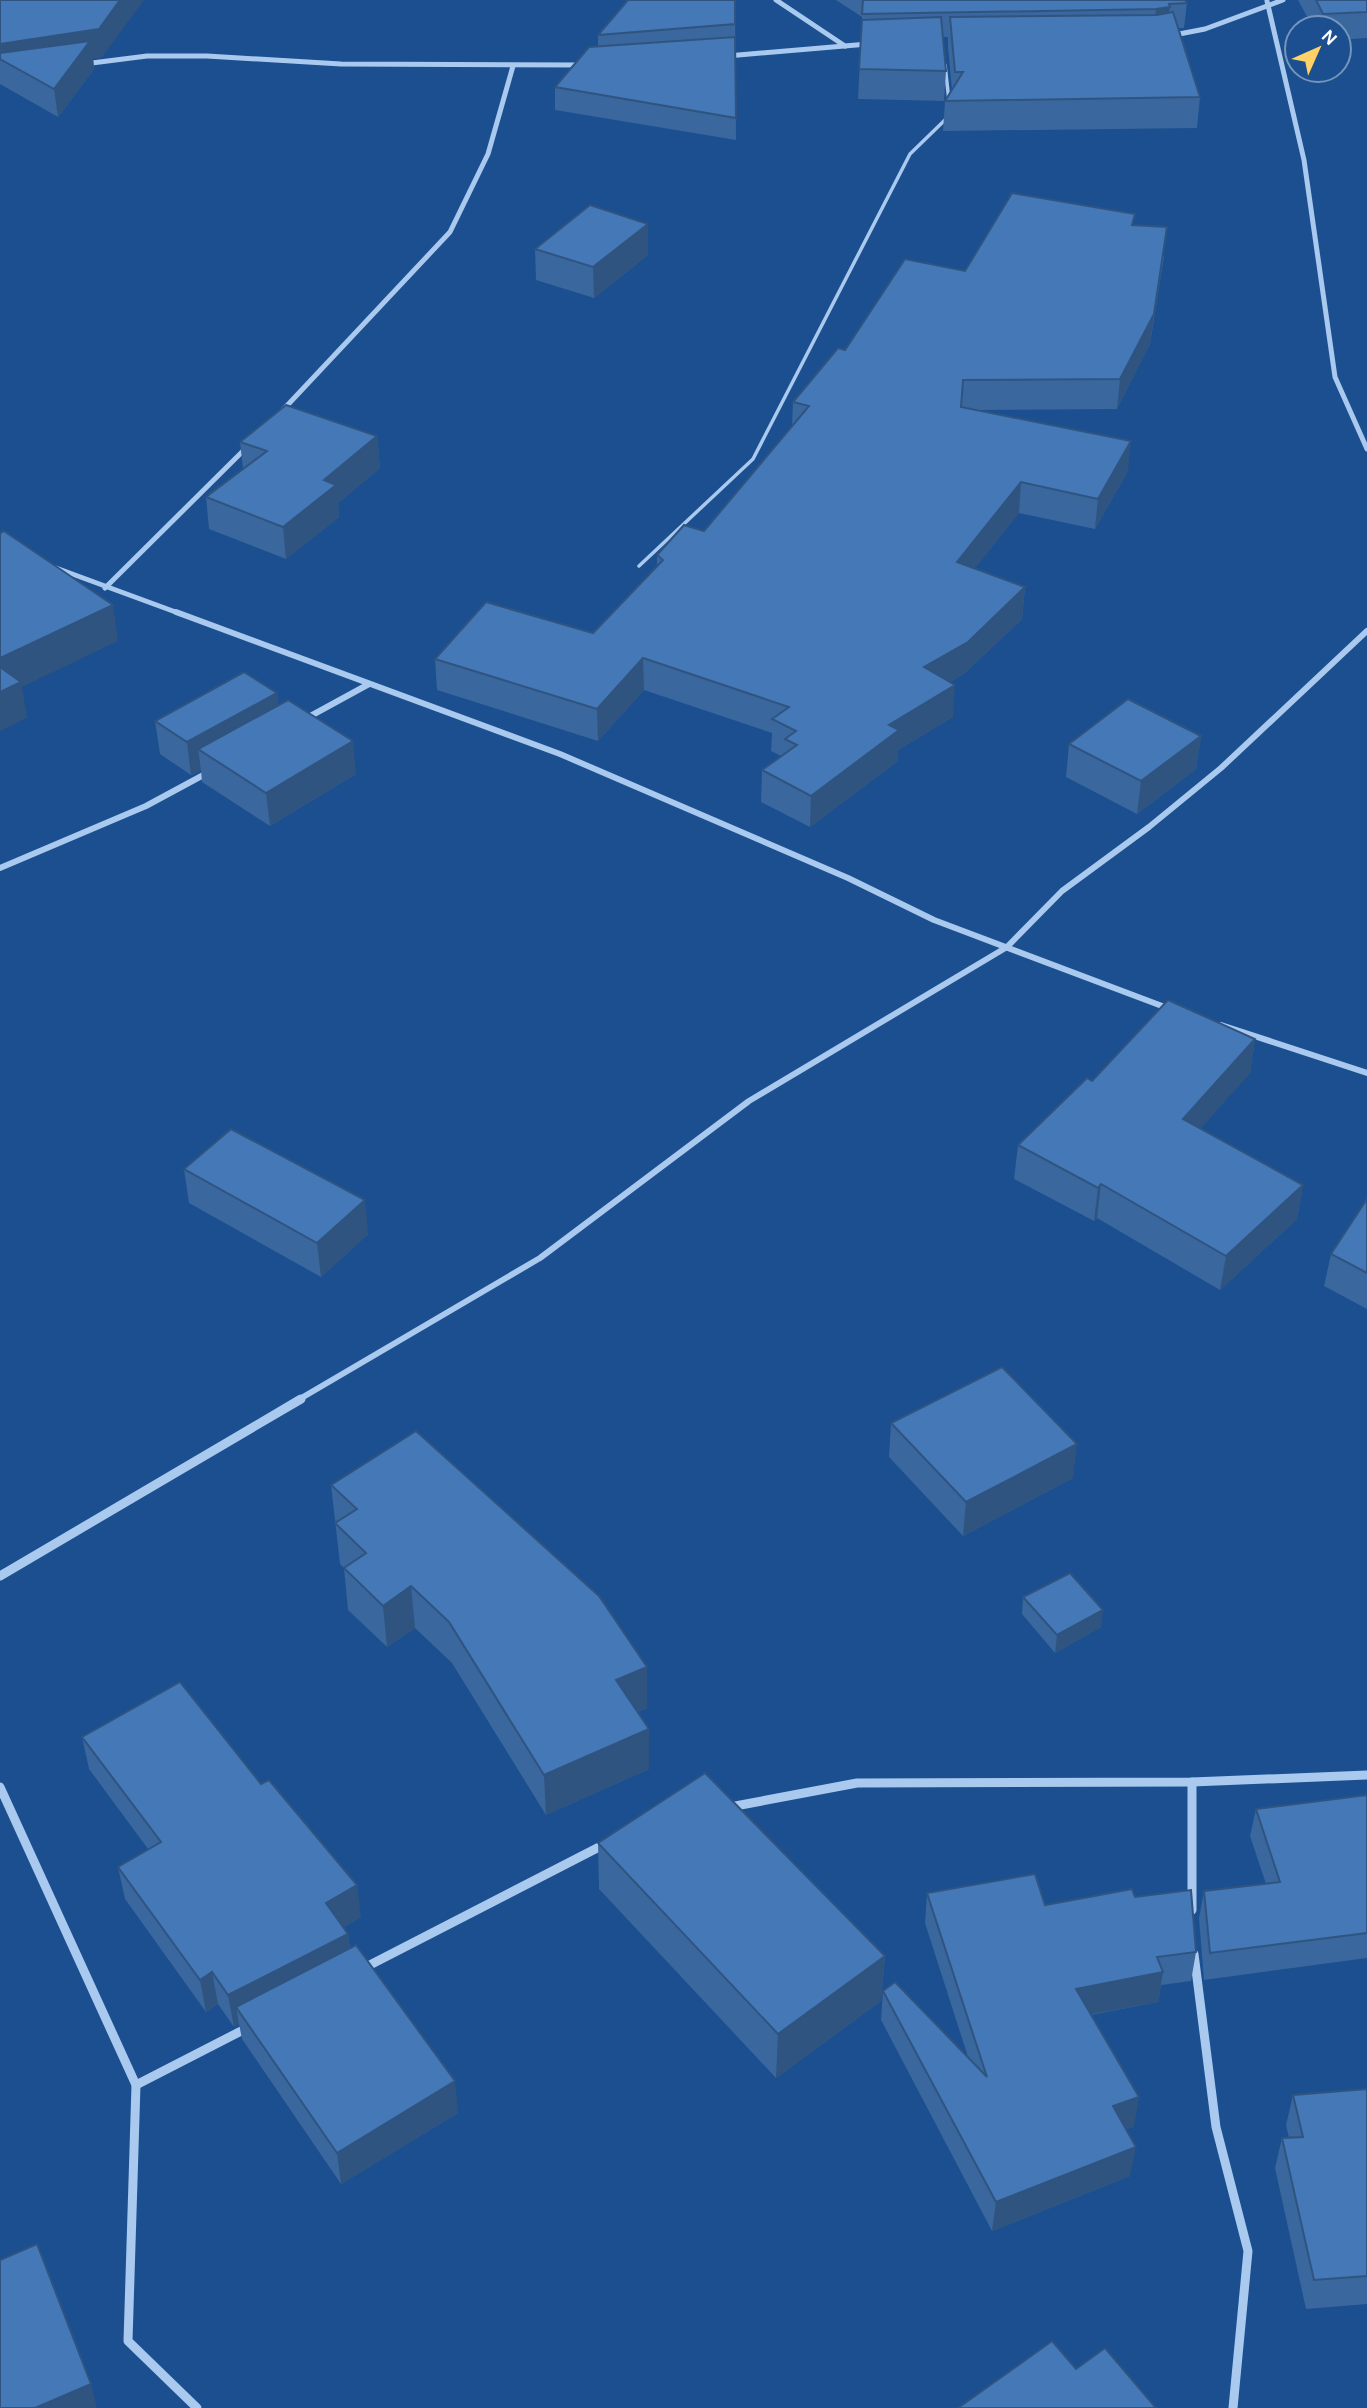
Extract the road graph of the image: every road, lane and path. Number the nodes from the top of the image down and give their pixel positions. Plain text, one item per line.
1 (776, 0) edge
2 (1283, 0) edge
3 (1268, 1) edge
4 (1167, 37) edge
5 (877, 43) edge
6 (845, 46) junction
7 (944, 53) edge
8 (722, 56) edge
9 (79, 65) edge
10 (588, 65) edge
11 (513, 66) junction
12 (949, 102) edge
13 (950, 114) edge
14 (272, 421) edge
15 (253, 441) edge
16 (1367, 449) edge
17 (47, 565) edge
18 (639, 566) dead end
19 (105, 588) junction
20 (1367, 631) edge
21 (369, 684) junction
22 (299, 722) edge
23 (216, 767) edge
24 (0, 869) edge
25 (1007, 947) junction
26 (1180, 1012) edge
27 (1217, 1024) edge
28 (1367, 1073) edge
29 (0, 1576) edge
30 (1367, 1775) edge
31 (1192, 1782) junction
32 (0, 1787) edge
33 (725, 1808) edge
34 (621, 1836) edge
35 (1192, 1924) edge
36 (1192, 1937) edge
37 (359, 1970) edge
38 (260, 2021) edge
39 (136, 2085) junction
40 (197, 2408) edge
41 (1233, 2408) edge

1 - 6 street
2 - 3 street
3 - 4 street
3 - 16 street
5 - 6 street
6 - 8 street
7 - 12 lane
9 - 11 street
10 - 11 street
11 - 14 street
13 - 18 lane
15 - 19 street
17 - 19 street
19 - 21 street
20 - 25 street
21 - 22 street
21 - 25 street
23 - 24 street
25 - 26 street
25 - 29 street
27 - 28 street
30 - 31 street
31 - 33 street
31 - 35 street
32 - 39 street
34 - 37 street
36 - 41 street
38 - 39 street
39 - 40 street

